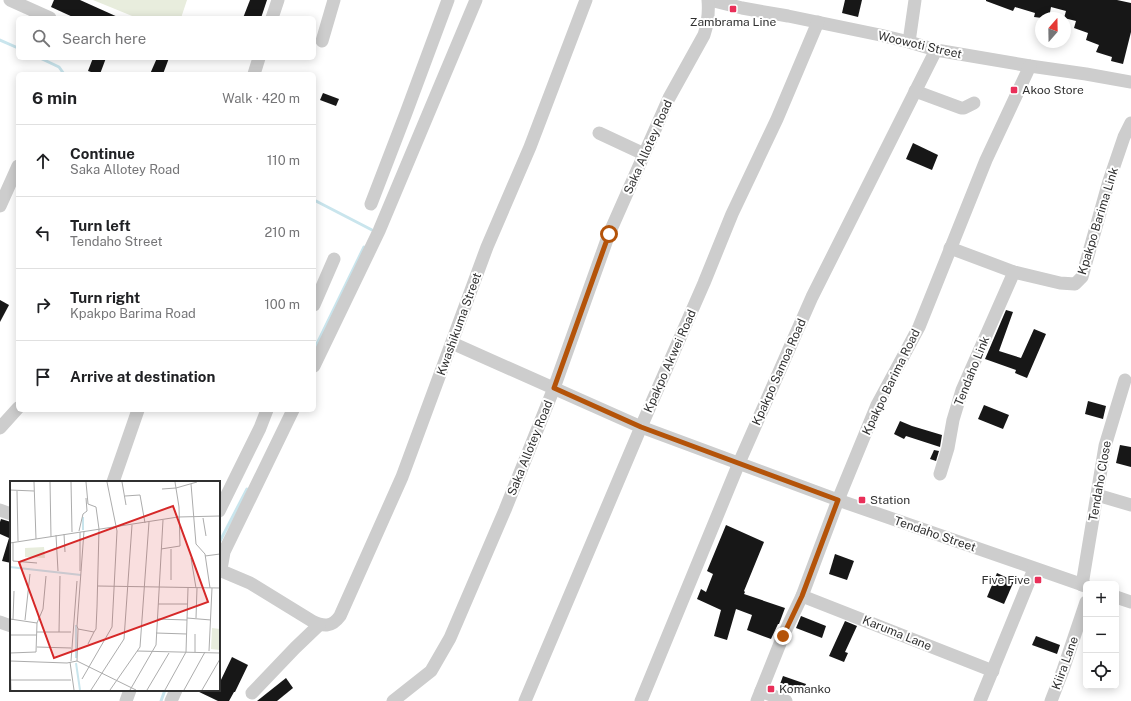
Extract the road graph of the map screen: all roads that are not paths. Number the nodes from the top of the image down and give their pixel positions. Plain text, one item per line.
1 (10, 0) edge
2 (278, 0) edge
3 (334, 0) edge
4 (448, 0) edge
5 (476, 0) edge
6 (586, 0) edge
7 (709, 0) edge
8 (915, 0) edge
9 (46, 16) edge
10 (273, 16) edge
11 (818, 22) junction
12 (322, 41) dead end
13 (909, 42) junction
14 (936, 50) junction
15 (259, 60) edge
16 (1030, 66) junction
17 (255, 72) edge
18 (1131, 82) edge
19 (915, 91) junction
20 (974, 103) dead end
21 (1131, 123) edge
22 (599, 133) dead end
23 (644, 154) junction
24 (16, 170) edge
25 (371, 204) dead end
26 (0, 206) edge
27 (950, 248) junction
28 (334, 259) dead end
29 (1014, 272) junction
30 (316, 300) edge
31 (452, 343) junction
32 (316, 362) edge
33 (1125, 380) dead end
34 (554, 388) junction
35 (16, 410) edge
36 (137, 412) edge
37 (266, 412) edge
38 (292, 412) edge
39 (641, 427) junction
40 (0, 428) edge
41 (739, 463) junction
42 (940, 474) dead end
43 (114, 481) edge
44 (1097, 496) junction
45 (838, 500) junction
46 (1131, 505) edge
47 (220, 509) edge
48 (0, 510) edge
49 (10, 514) edge
50 (220, 567) edge
51 (1034, 569) junction
52 (221, 577) edge
53 (1085, 581) edge
54 (1083, 586) edge
55 (802, 596) junction
56 (1119, 598) edge
57 (1131, 602) edge
58 (1083, 611) edge
59 (0, 622) edge
60 (316, 623) junction
61 (10, 626) edge
62 (992, 671) junction
63 (130, 691) edge
64 (176, 691) edge
65 (252, 693) dead end
66 (759, 696) edge
67 (126, 701) edge
68 (171, 701) edge
69 (392, 701) edge
70 (525, 701) edge
71 (641, 701) edge
72 (786, 701) edge
73 (980, 701) edge
74 (1051, 701) edge

1 - 9 street
2 - 10 street
3 - 12 street
4 - 25 street
5 - 32 street
6 - 31 street, Kwashikuma Street
7 - 11 street, Woowoti Street
7 - 23 street, Saka Allotey Road
8 - 13 street
11 - 13 street, Woowoti Street
11 - 39 street, Kpakpo Akwei Road
13 - 14 street, Woowoti Street
14 - 16 street, Woowoti Street
14 - 19 street, Kpakpo Samoa Road
15 - 17 street
16 - 18 street, Woowoti Street
16 - 27 street, Kpakpo Barima Road
19 - 20 street
19 - 41 street, Kpakpo Samoa Road
21 - 29 street, Kpakpo Barima Link
22 - 23 street
23 - 34 street, Saka Allotey Road
24 - 26 street
27 - 29 street, Kpakpo Barima Link
27 - 45 street, Kpakpo Barima Road
28 - 30 street
29 - 42 street, Tendaho Link
31 - 34 street, Tendaho Street
31 - 60 street, Kwashikuma Street
33 - 44 street, Tendaho Close
34 - 39 street, Tendaho Street
34 - 69 street, Saka Allotey Road
35 - 40 street
36 - 43 street
37 - 47 street
38 - 50 street
39 - 41 street, Tendaho Street
39 - 70 street, Kpakpo Akwei Road
41 - 45 street, Tendaho Street
41 - 71 street, Kpakpo Samoa Road
44 - 46 street
44 - 53 street, Tendaho Close
45 - 51 street, Tendaho Street
45 - 55 street, Kpakpo Barima Road
48 - 49 street
51 - 54 street, Tendaho Street
51 - 62 street
52 - 60 street
55 - 62 street, Karuma Lane
55 - 66 street, Kpakpo Barima Road
56 - 57 street
58 - 74 street, Kiira Lane
59 - 61 street
60 - 65 street
62 - 73 street
63 - 67 street
64 - 68 street
66 - 72 street

